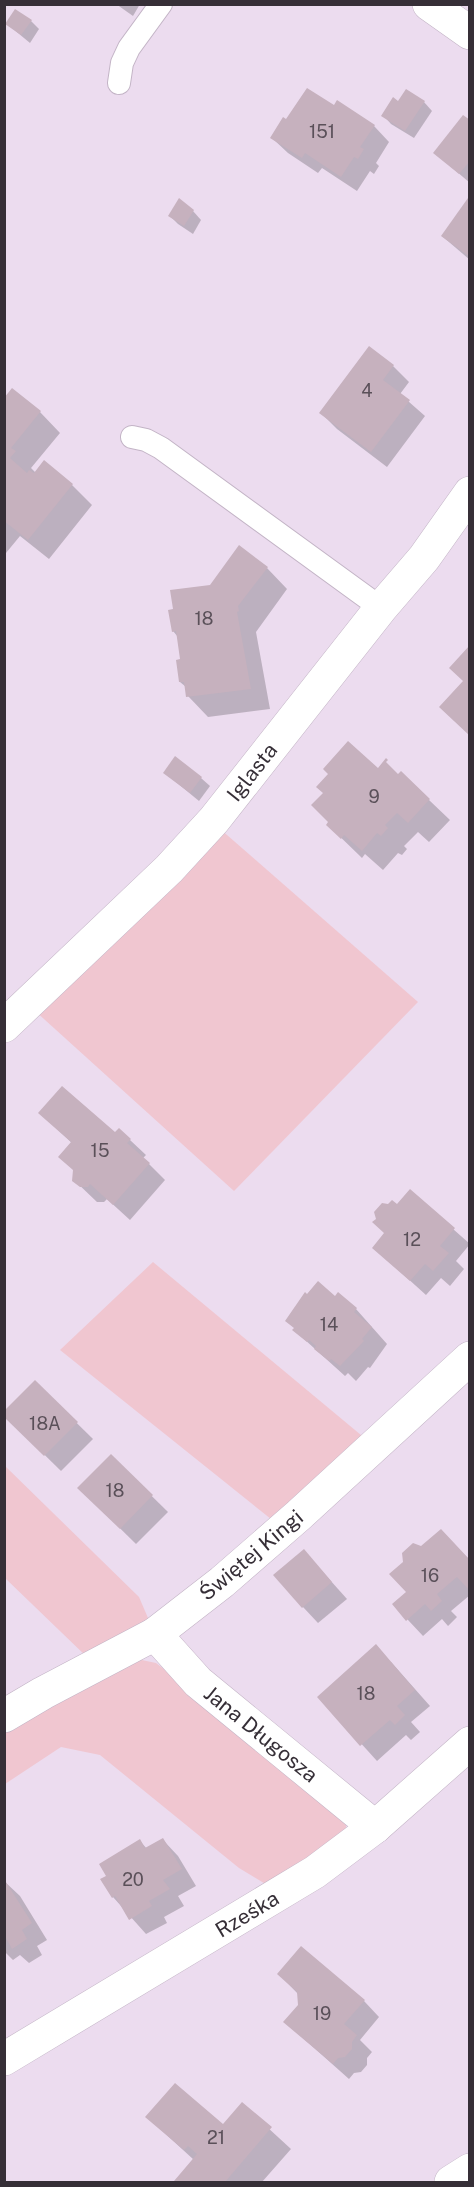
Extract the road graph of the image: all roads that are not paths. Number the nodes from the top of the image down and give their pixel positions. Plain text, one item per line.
1 (161, 4) edge
2 (429, 4) edge
3 (470, 33) edge
4 (119, 83) dead end
5 (132, 437) dead end
6 (470, 493) edge
7 (381, 608) junction
8 (4, 1026) edge
9 (470, 1358) edge
10 (155, 1634) junction
11 (4, 1716) edge
12 (470, 1743) edge
13 (375, 1827) junction
14 (4, 2059) edge
15 (470, 2170) edge
16 (451, 2182) edge

1 - 4 lane
2 - 3 street
5 - 7 lane
6 - 7 street, Iglasta
7 - 8 street, Iglasta
9 - 10 street, Świętej Kingi
10 - 11 street, Świętej Kingi
10 - 13 street, Jana Długosza
12 - 13 street, Rześka
13 - 14 street, Rześka
15 - 16 street

